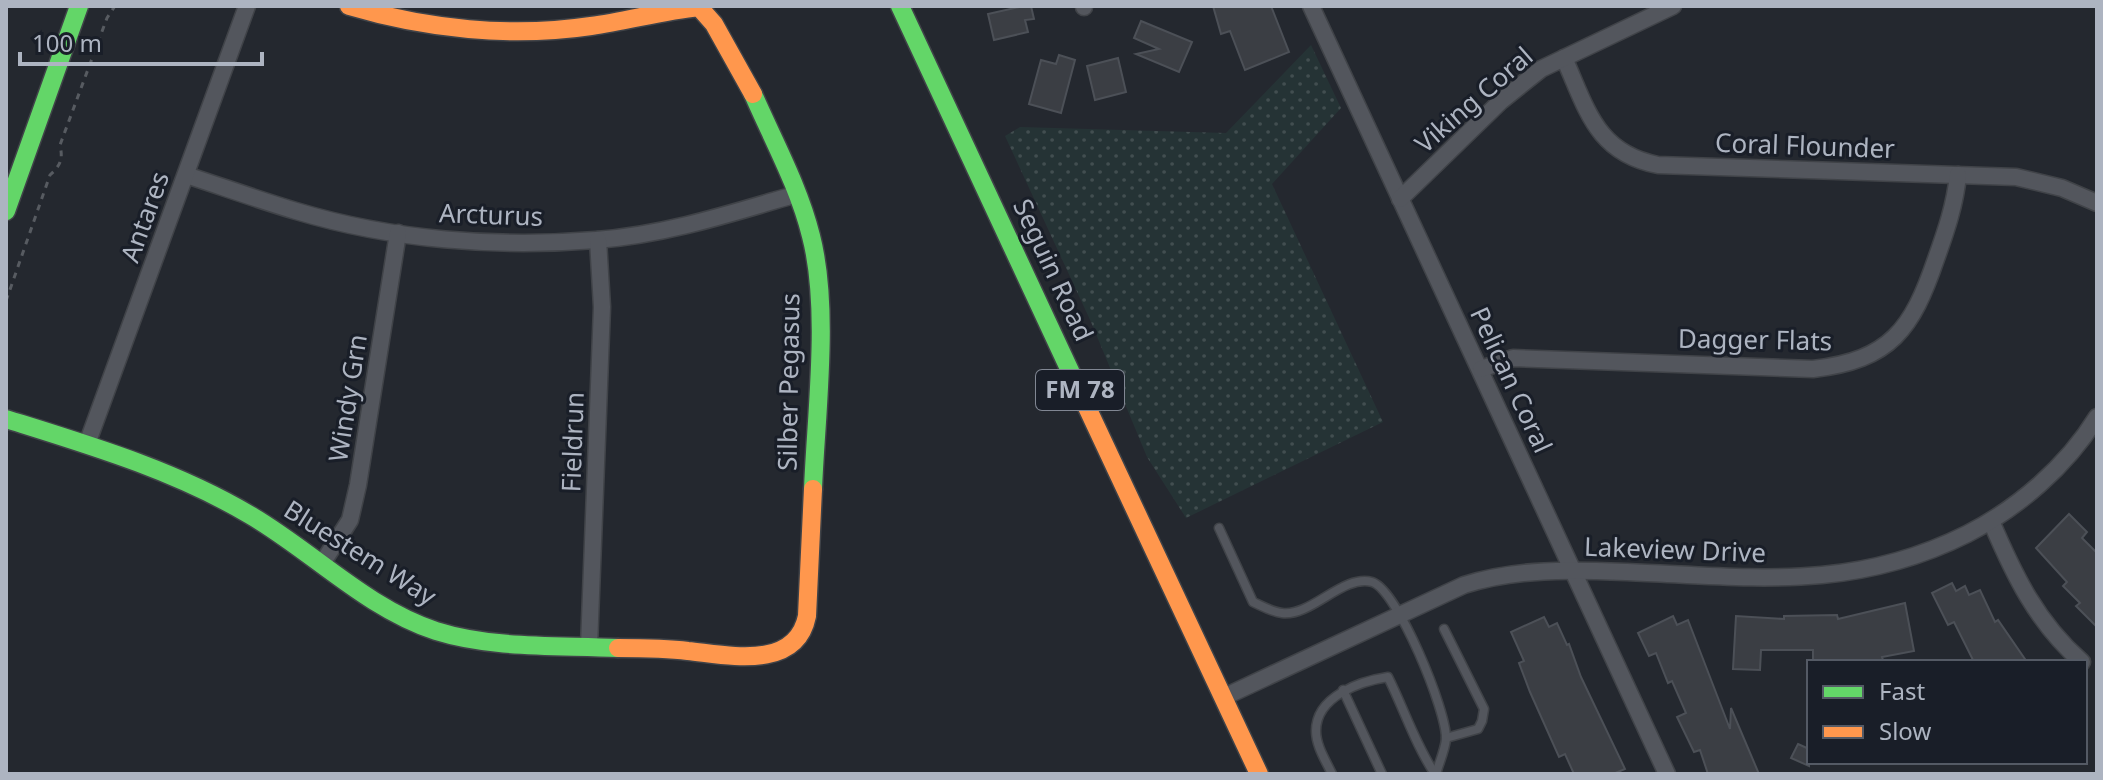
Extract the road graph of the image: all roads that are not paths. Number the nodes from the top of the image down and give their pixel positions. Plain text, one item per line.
1 (79, 6) edge
2 (247, 6) edge
3 (349, 6) edge
4 (900, 6) edge
5 (1311, 6) edge
6 (1673, 6) edge
7 (699, 7) edge
8 (1564, 58) junction
9 (186, 175) junction
10 (1958, 175) junction
11 (11, 183) edge
12 (797, 194) junction
13 (1400, 199) junction
14 (2097, 203) edge
15 (6, 211) edge
16 (398, 233) junction
17 (598, 240) junction
18 (1481, 369) junction
19 (2097, 417) edge
20 (6, 419) edge
21 (87, 444) junction
22 (1991, 521) junction
23 (1219, 528) dead end
24 (323, 562) junction
25 (1571, 570) junction
26 (1399, 615) junction
27 (1444, 629) dead end
28 (798, 639) joint
29 (589, 646) junction
30 (2080, 660) edge
31 (1343, 690) junction
32 (1224, 697) junction
33 (1446, 738) junction
34 (1259, 774) edge
35 (1332, 774) edge
36 (1382, 774) edge
37 (1435, 774) edge
38 (1667, 774) edge

1 - 11 street
2 - 9 street, Antares
3 - 7 street
4 - 32 street, Seguin Road / FM 78
5 - 13 street, Pelican Coral
6 - 8 street, Viking Coral
7 - 12 street, Silber Pegasus
8 - 10 street, Coral Flounder
8 - 13 street, Viking Coral
9 - 16 street, Arcturus
9 - 21 street, Antares
10 - 14 street, Coral Flounder
10 - 18 street, Dagger Flats
11 - 15 street
12 - 17 street, Arcturus
12 - 28 street, Silber Pegasus
13 - 18 street, Pelican Coral
16 - 17 street, Arcturus
16 - 24 street, Windy Grn
17 - 29 street, Fieldrun
18 - 25 street, Pelican Coral
19 - 22 street, Lakeview Drive
20 - 21 street, Bluestem Way
21 - 24 street, Bluestem Way
22 - 25 street, Lakeview Drive
22 - 30 street
23 - 26 lane
24 - 29 street, Bluestem Way
25 - 26 street, Lakeview Drive
25 - 38 street, Pelican Coral
26 - 32 street, Lakeview Drive
26 - 33 lane
27 - 33 lane
28 - 29 street, Bluestem Way
31 - 35 lane
31 - 36 lane
31 - 37 lane
32 - 34 street, Seguin Road / FM 78
33 - 37 lane

